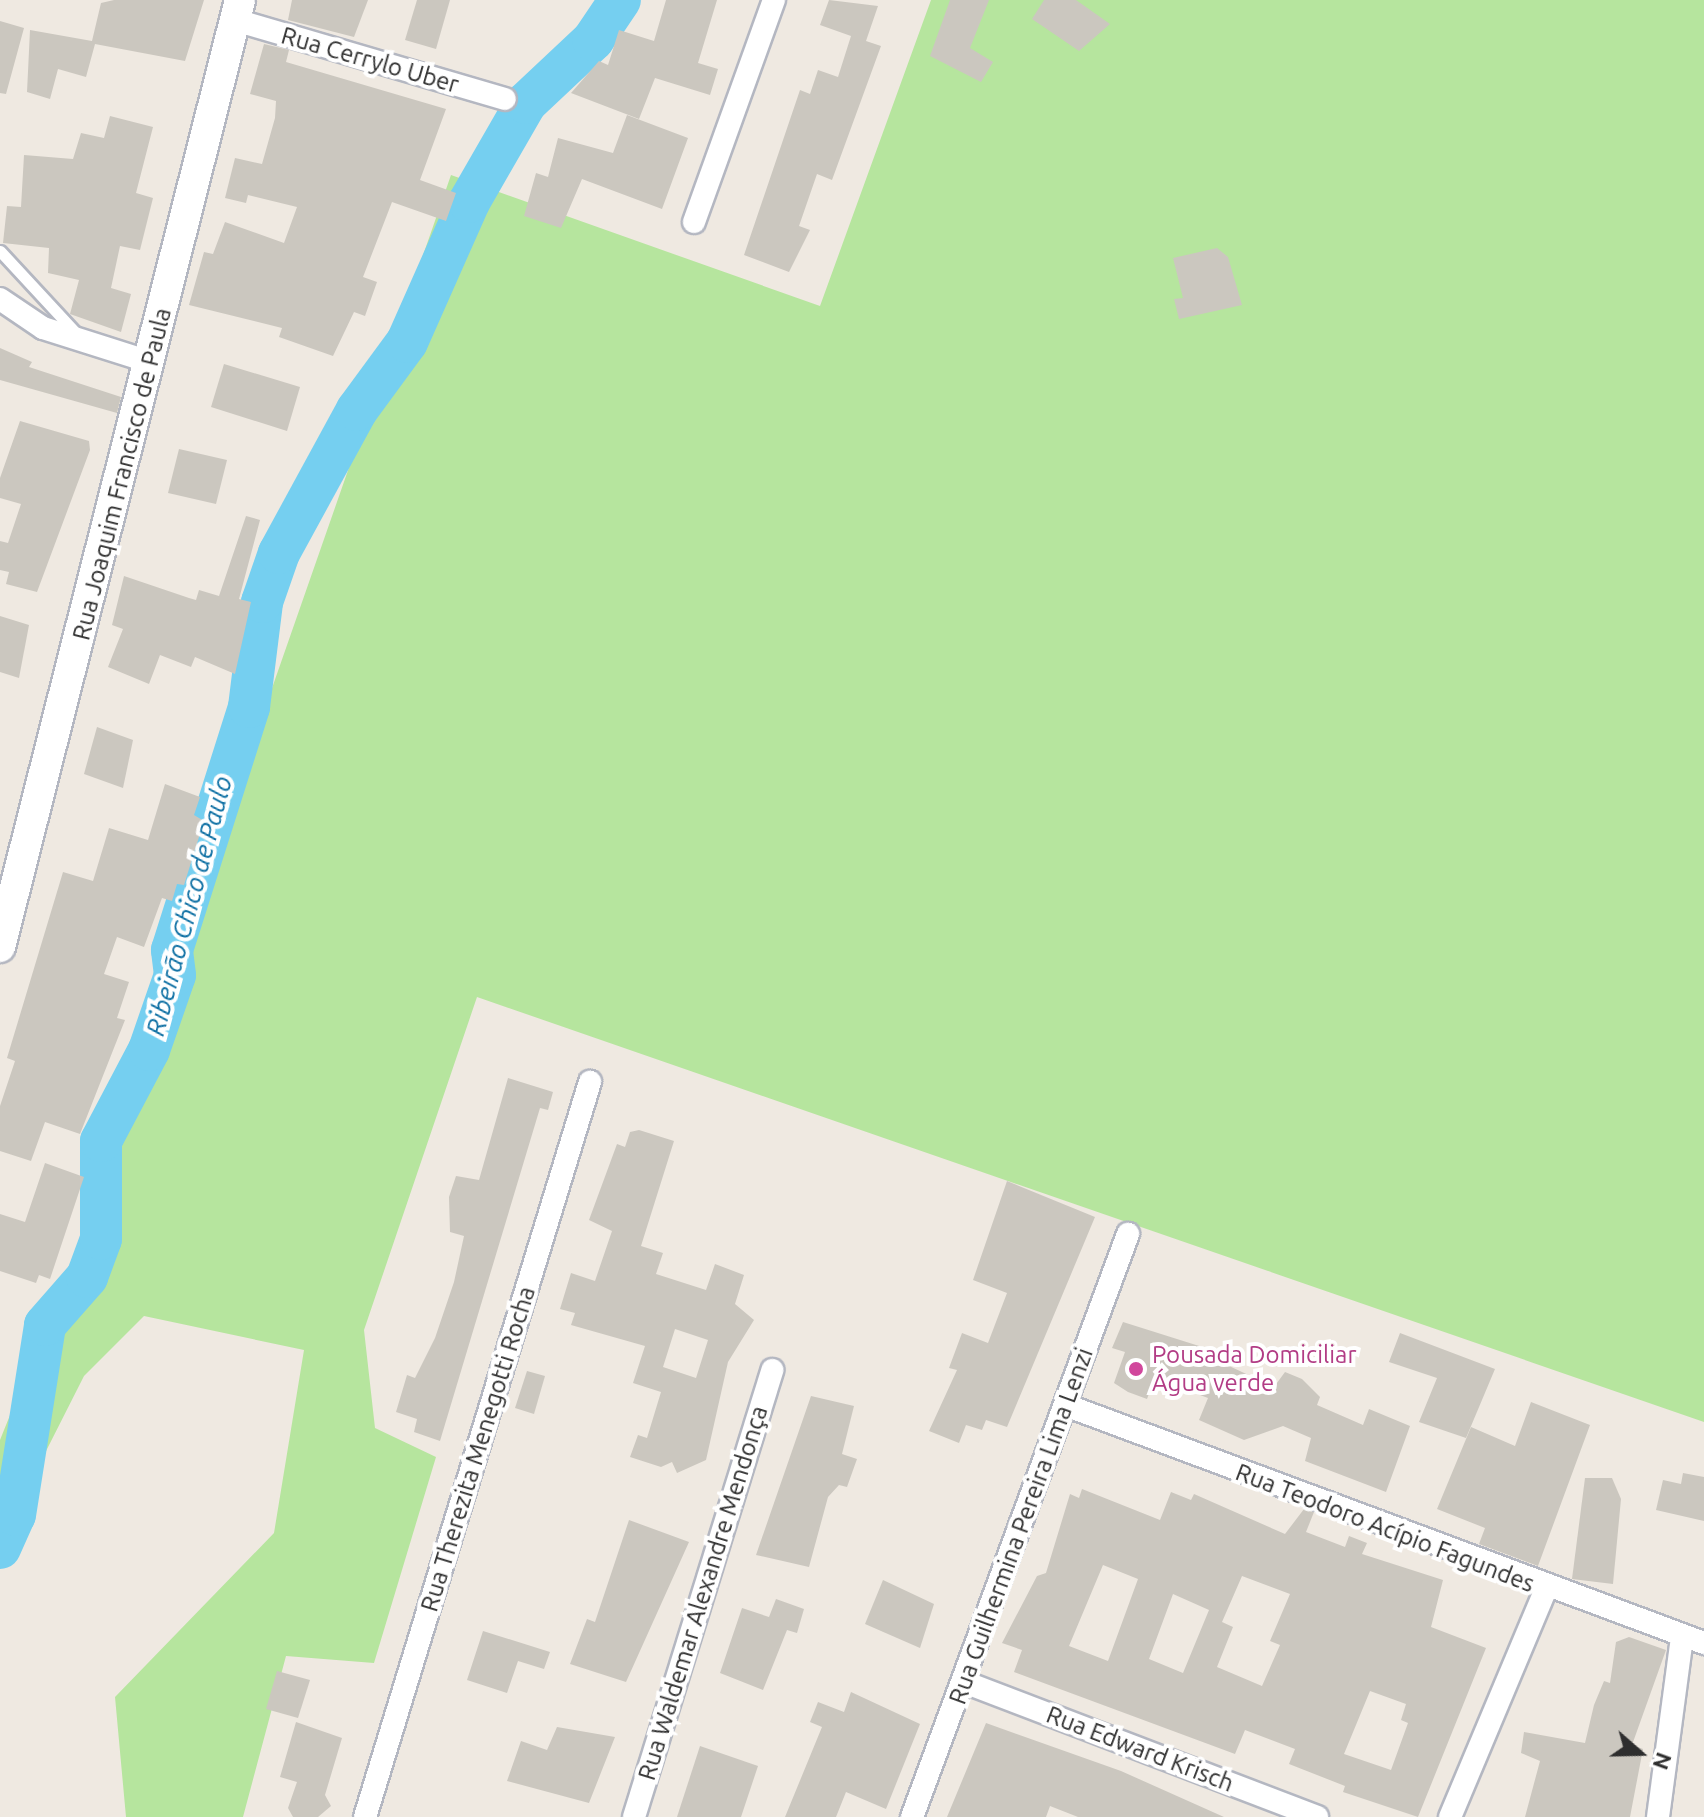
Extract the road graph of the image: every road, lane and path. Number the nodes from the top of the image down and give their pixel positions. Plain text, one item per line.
1 (774, 0) edge
2 (238, 10) edge
3 (505, 99) dead end
4 (694, 222) dead end
5 (0, 251) edge
6 (0, 299) edge
7 (82, 339) junction
8 (150, 362) junction
9 (0, 947) edge
10 (590, 1082) dead end
11 (1128, 1234) dead end
12 (772, 1370) dead end
13 (1068, 1406) junction
14 (1546, 1589) junction
15 (1682, 1636) junction
16 (1704, 1643) edge
17 (964, 1682) junction
18 (365, 1817) edge
19 (634, 1817) edge
20 (912, 1817) edge
21 (1317, 1817) edge
22 (1450, 1817) edge
23 (1658, 1817) edge

1 - 4 street
2 - 3 street, Rua Cerrylo Uber
2 - 8 main road, Rua Joaquim Francisco de Paula
5 - 7 lane
6 - 7 street
7 - 8 street
8 - 9 main road, Rua Joaquim Francisco de Paula
10 - 18 street, Rua Therezita Menegotti Rocha
11 - 13 street, Rua Guilhermina Pereira Lima Lenzi
12 - 19 street, Rua Waldemar Alexandre Mendonça
13 - 14 street, Rua Teodoro Acípio Fagundes
13 - 17 street, Rua Guilhermina Pereira Lima Lenzi
14 - 15 street, Rua Teodoro Acípio Fagundes
14 - 22 street
15 - 16 street, Rua Teodoro Acípio Fagundes
15 - 23 street
17 - 20 street, Rua Guilhermina Pereira Lima Lenzi
17 - 21 street, Rua Edward Krisch

